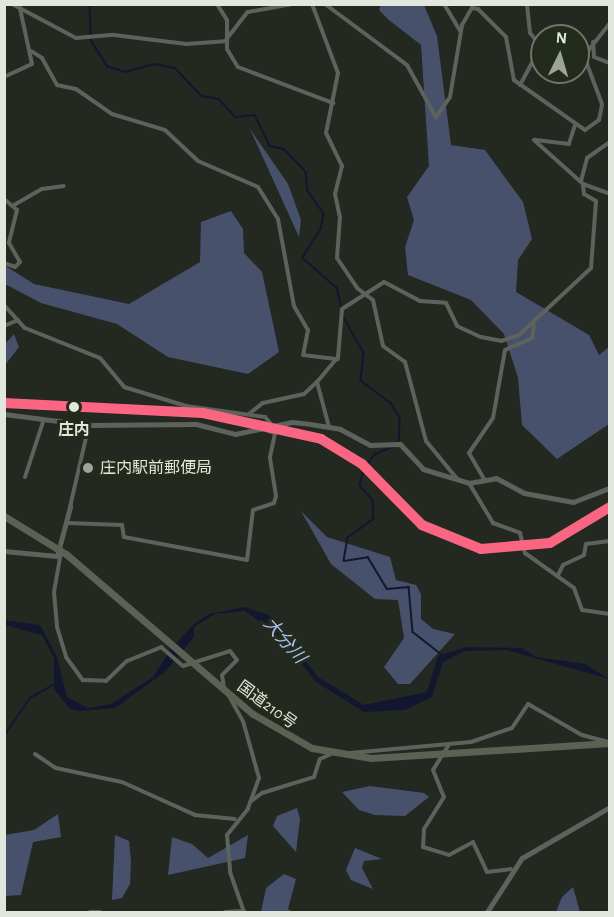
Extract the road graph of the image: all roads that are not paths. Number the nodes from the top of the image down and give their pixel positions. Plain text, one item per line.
1 (12, 4) edge
2 (217, 4) edge
3 (292, 4) edge
4 (312, 4) edge
5 (325, 4) edge
6 (444, 4) edge
7 (527, 4) edge
8 (19, 7) edge
9 (609, 24) edge
10 (461, 32) junction
11 (225, 41) junction
12 (593, 41) junction
13 (31, 51) junction
14 (609, 63) edge
15 (4, 77) edge
16 (520, 85) junction
17 (333, 103) junction
18 (574, 124) junction
19 (609, 142) edge
20 (582, 183) junction
21 (64, 186) dead end
22 (609, 194) edge
23 (4, 199) edge
24 (14, 205) junction
25 (4, 263) edge
26 (368, 297) junction
27 (4, 305) edge
28 (18, 320) junction
29 (534, 325) junction
30 (4, 326) edge
31 (338, 359) junction
32 (317, 382) junction
33 (250, 413) junction
34 (4, 414) edge
35 (43, 422) junction
36 (89, 425) junction
37 (272, 425) junction
38 (329, 427) junction
39 (259, 428) junction
40 (25, 477) dead end
41 (484, 479) junction
42 (458, 480) junction
43 (469, 483) junction
44 (609, 488) edge
45 (70, 507) joint
46 (4, 516) edge
47 (68, 524) junction
48 (609, 541) edge
49 (4, 551) edge
50 (62, 551) junction
51 (558, 575) junction
52 (609, 614) edge
53 (226, 692) junction
54 (609, 743) edge
55 (448, 746) junction
56 (35, 754) dead end
57 (331, 754) junction
58 (442, 754) junction
59 (249, 803) junction
60 (609, 807) edge
61 (235, 819) junction
62 (511, 869) junction
63 (90, 912) edge
64 (100, 912) edge
65 (225, 912) edge
66 (244, 912) edge
67 (487, 912) edge

1 - 8 street
2 - 11 street
3 - 11 street
4 - 17 street
5 - 10 street
6 - 10 street
7 - 16 street
8 - 11 street
8 - 13 street
9 - 12 street
10 - 16 street
11 - 17 street
12 - 14 street
12 - 18 street
13 - 15 street
13 - 31 street
16 - 18 street
17 - 26 street
18 - 20 street
19 - 20 street
20 - 22 street
20 - 29 street
21 - 24 street
23 - 24 street
24 - 25 street
26 - 29 street
26 - 31 street
26 - 42 street
27 - 28 street
28 - 30 street
28 - 33 street
29 - 41 street
31 - 32 street
32 - 33 street
32 - 38 street
33 - 37 street
34 - 35 main road
35 - 36 main road
35 - 40 street
36 - 39 main road
36 - 45 street
37 - 38 main road
37 - 39 main road
38 - 42 main road
39 - 47 street
41 - 43 main road
41 - 44 main road
42 - 43 main road
43 - 51 street
45 - 47 street
46 - 50 highway, 国道210号
47 - 50 street
48 - 51 street
49 - 50 street
50 - 53 highway, 国道210号
50 - 53 street
51 - 52 street
53 - 57 highway, 国道210号
53 - 59 street
54 - 55 street
54 - 58 highway, 国道210号
55 - 57 street
55 - 58 street
56 - 61 street
57 - 58 highway, 国道210号
57 - 59 street
58 - 62 street
59 - 61 street
60 - 62 street
61 - 66 street
62 - 67 street
63 - 64 street
65 - 66 street

